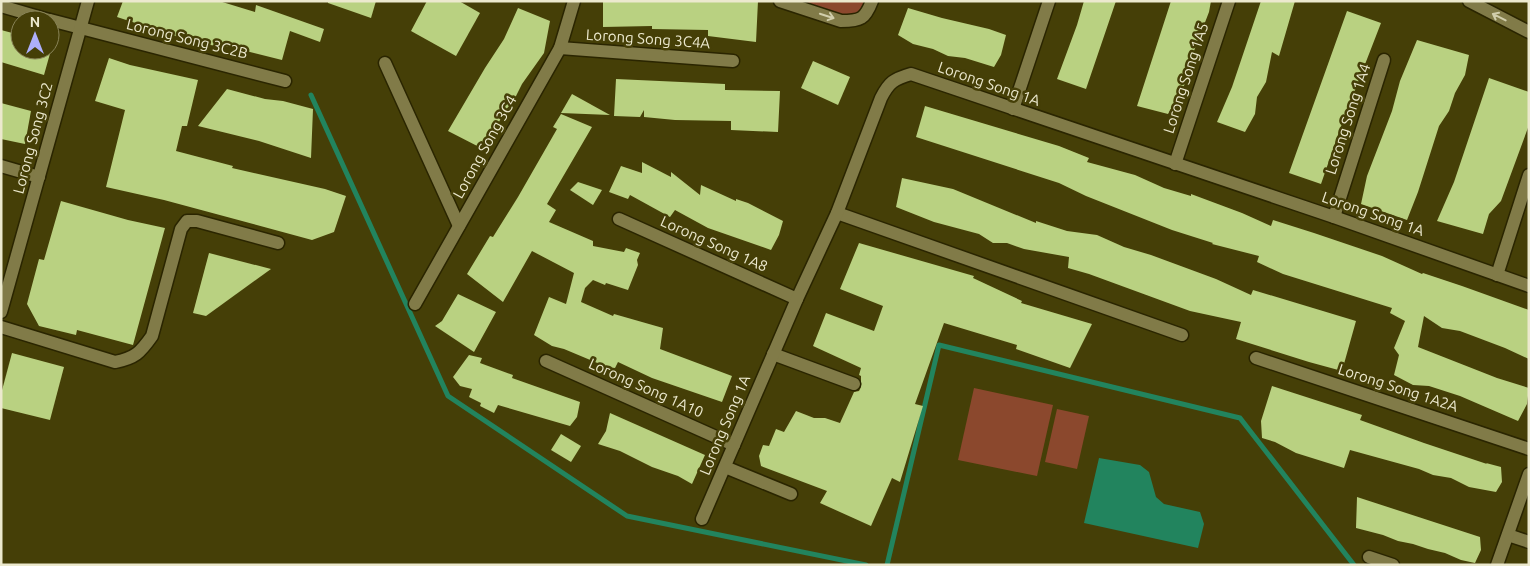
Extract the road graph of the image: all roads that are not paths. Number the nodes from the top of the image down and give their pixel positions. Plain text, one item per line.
1 (88, 1) edge
2 (574, 1) edge
3 (780, 1) edge
4 (872, 1) edge
5 (1049, 1) edge
6 (1228, 1) edge
7 (1469, 1) edge
8 (1, 6) edge
9 (15, 10) edge
10 (60, 23) edge
11 (80, 29) junction
12 (1529, 32) edge
13 (560, 48) junction
14 (1384, 60) dead end
15 (733, 61) dead end
16 (385, 63) dead end
17 (286, 81) dead end
18 (1013, 110) junction
19 (1175, 164) junction
20 (1, 166) edge
21 (1529, 175) edge
22 (39, 176) junction
23 (837, 213) junction
24 (1334, 217) junction
25 (619, 220) dead end
26 (460, 226) junction
27 (278, 243) dead end
28 (1497, 275) junction
29 (1529, 286) edge
30 (797, 298) junction
31 (415, 304) dead end
32 (1, 312) edge
33 (1, 328) edge
34 (1182, 335) dead end
35 (773, 354) junction
36 (1256, 358) dead end
37 (546, 361) dead end
38 (854, 384) dead end
39 (734, 445) junction
40 (1529, 449) edge
41 (725, 467) junction
42 (1529, 474) edge
43 (791, 494) dead end
44 (702, 519) dead end
45 (1508, 534) junction
46 (1529, 542) edge
47 (1369, 557) dead end
48 (1393, 565) edge
49 (1497, 565) edge

1 - 11 street, Lorong Song 3C2
2 - 13 street, Lorong Song 3C4
3 -> 4 street
5 - 18 street
6 - 19 street, Lorong Song 1A5
12 -> 7 street
8 - 9 street, Lorong Song 3C2B
10 - 11 street, Lorong Song 3C2B
11 - 17 street, Lorong Song 3C2B
11 - 22 street, Lorong Song 3C2
13 - 15 street, Lorong Song 3C4A
13 - 26 street, Lorong Song 3C4
14 - 24 street, Lorong Song 1A4
16 - 26 street
18 - 19 street, Lorong Song 1A
18 - 23 street, Lorong Song 1A
19 - 24 street, Lorong Song 1A
20 - 22 street
21 - 28 street
22 - 32 street, Lorong Song 3C2
23 - 30 street, Lorong Song 1A
23 - 34 street
24 - 28 street, Lorong Song 1A
25 - 30 street, Lorong Song 1A8
26 - 31 street, Lorong Song 3C4
27 - 33 street
28 - 29 street, Lorong Song 1A
30 - 35 street, Lorong Song 1A
35 - 38 street
35 - 39 street, Lorong Song 1A
36 - 40 street, Lorong Song 1A2A
37 - 39 street, Lorong Song 1A10
39 - 41 street, Lorong Song 1A
41 - 43 street
41 - 44 street, Lorong Song 1A
42 - 45 street
45 - 46 street
45 - 49 street
47 - 48 street

